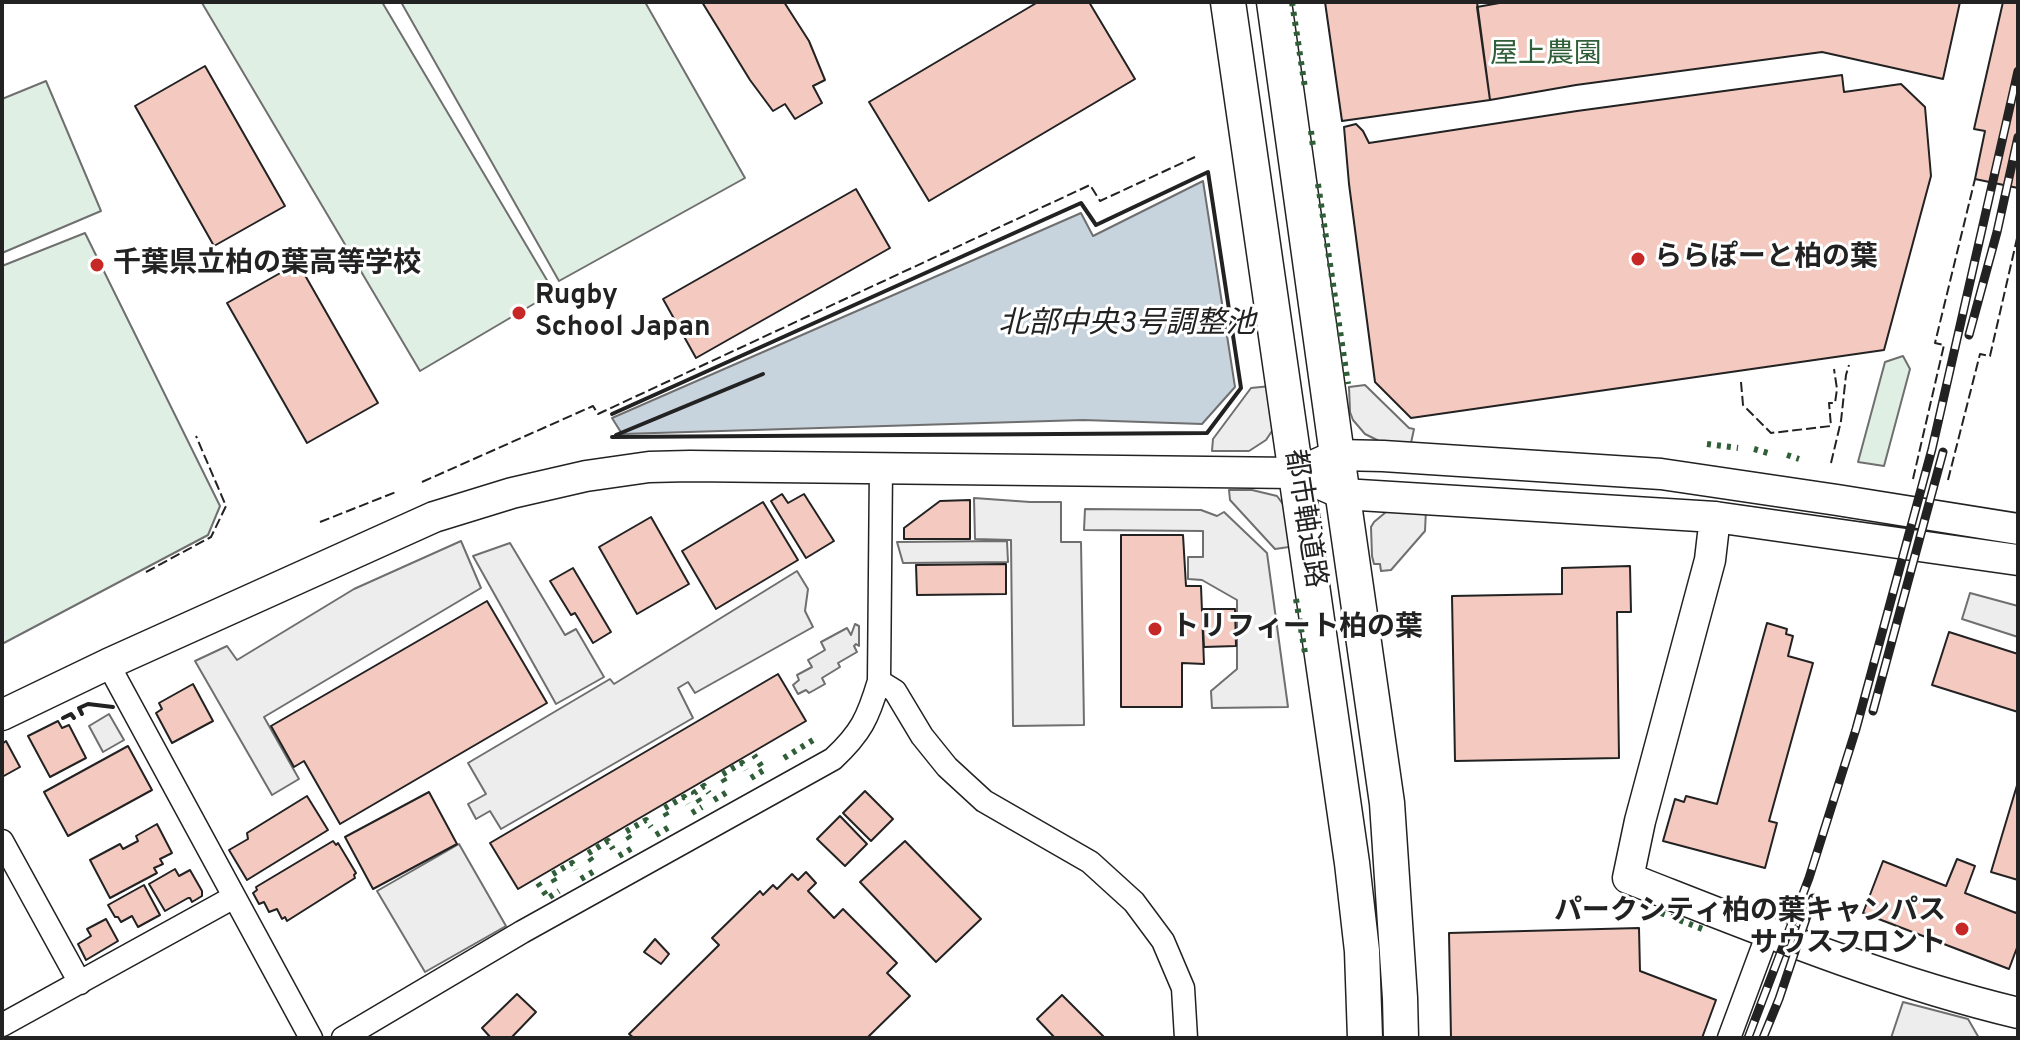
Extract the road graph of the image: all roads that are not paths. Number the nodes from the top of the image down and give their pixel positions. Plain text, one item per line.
1 (1228, 2) edge
2 (1274, 2) edge
3 (1337, 455) junction
4 (881, 467) junction
5 (1295, 473) junction
6 (1343, 494) junction
7 (1715, 517) junction
8 (2018, 529) edge
9 (2018, 560) edge
10 (108, 664) junction
11 (879, 681) junction
12 (2, 715) edge
13 (2, 841) edge
14 (234, 897) junction
15 (1768, 933) junction
16 (80, 983) junction
17 (2018, 1015) edge
18 (2, 1025) edge
19 (311, 1038) edge
20 (343, 1038) edge
21 (1186, 1038) edge
22 (1365, 1038) edge
23 (1401, 1038) edge
24 (1729, 1038) edge
25 (2010, 1038) edge

1 - 5 main road, 都市軸道路
2 - 3 main road, 都市軸道路
3 - 5 street
3 - 6 main road, 都市軸道路
3 - 8 street
4 - 5 street
4 - 10 street
4 - 11 street
5 - 6 street
5 - 22 main road, 都市軸道路
6 - 7 street
6 - 23 main road, 都市軸道路
7 - 9 street
7 - 15 street
10 - 12 street
10 - 14 street
11 - 20 street
11 - 21 street
13 - 16 street
14 - 16 street
14 - 19 street
15 - 17 street
15 - 24 street
16 - 18 street
17 - 25 street

